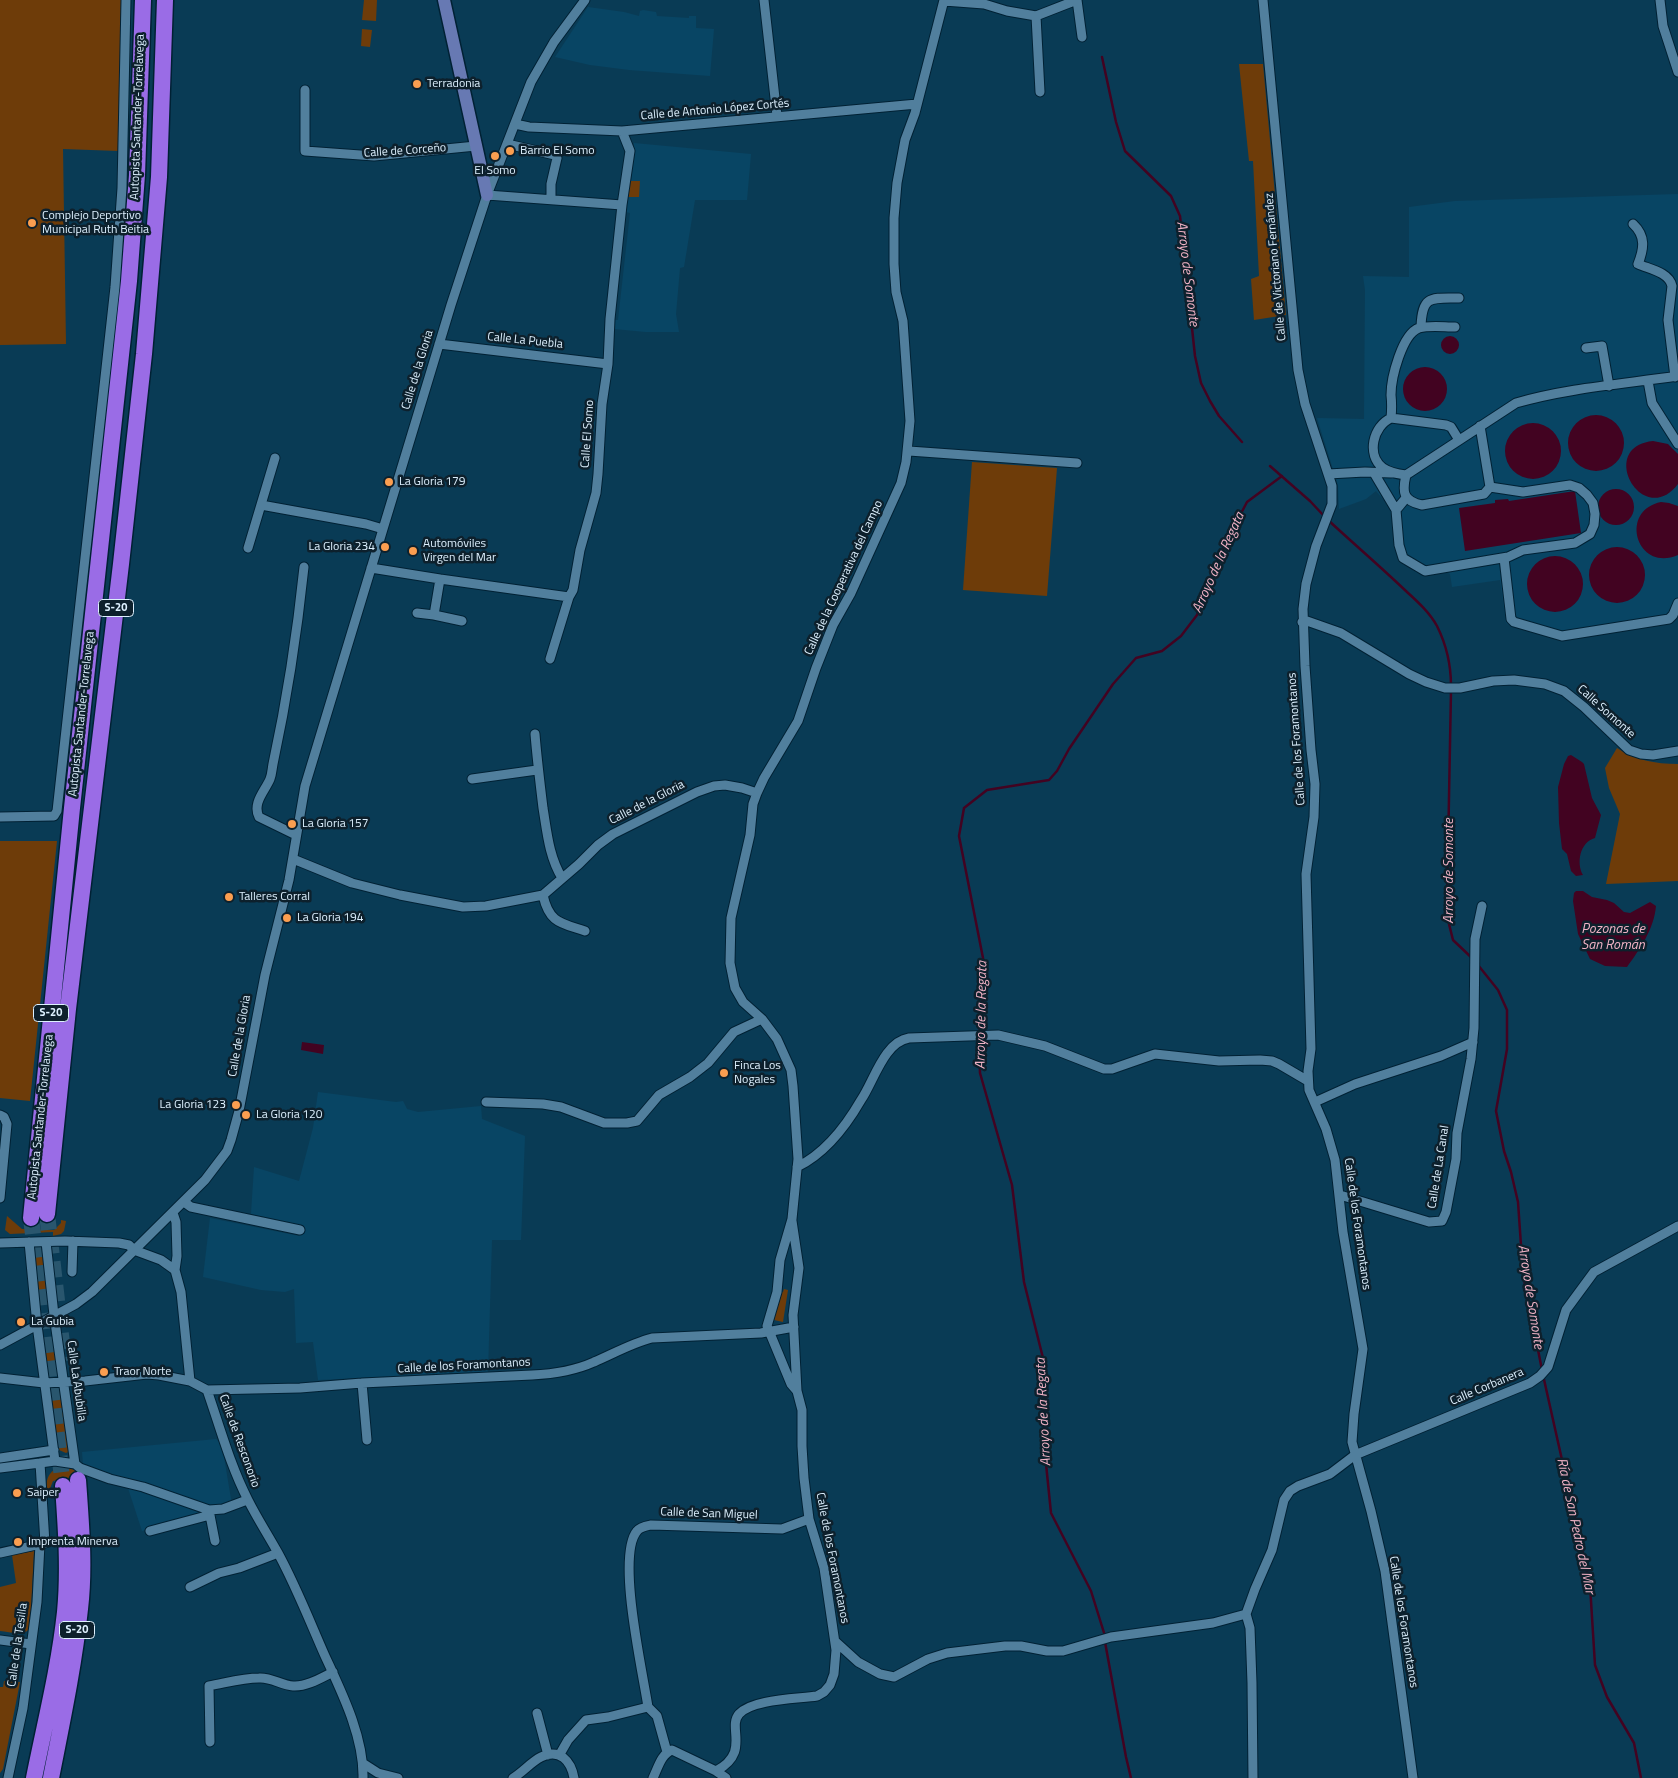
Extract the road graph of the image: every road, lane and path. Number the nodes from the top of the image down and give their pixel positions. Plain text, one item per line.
1 (126, 0) edge
2 (143, 0) edge
3 (165, 0) edge
4 (444, 0) edge
5 (585, 0) edge
6 (764, 0) edge
7 (944, 0) edge
8 (1077, 0) edge
9 (1263, 0) edge
10 (1660, 0) edge
11 (984, 2) edge
12 (1036, 16) junction
13 (1082, 37) dead end
14 (1678, 72) edge
15 (304, 90) dead end
16 (1040, 92) dead end
17 (917, 104) junction
18 (777, 116) junction
19 (515, 124) junction
20 (622, 131) junction
21 (507, 144) junction
22 (476, 146) junction
23 (482, 167) junction
24 (493, 180) junction
25 (487, 195) junction
26 (551, 199) junction
27 (622, 205) junction
28 (1633, 224) dead end
29 (1667, 276) junction
30 (1678, 276) edge
31 (1459, 298) dead end
32 (1421, 327) junction
33 (1455, 327) dead end
34 (439, 344) junction
35 (1586, 348) dead end
36 (608, 364) junction
37 (1676, 377) edge
38 (1648, 381) junction
39 (1609, 386) junction
40 (1391, 418) junction
41 (1480, 426) junction
42 (1459, 440) junction
43 (1678, 444) edge
44 (909, 451) junction
45 (275, 458) dead end
46 (1077, 463) dead end
47 (1374, 473) junction
48 (1391, 473) junction
49 (1328, 474) junction
50 (1406, 475) junction
51 (1490, 487) junction
52 (1406, 498) junction
53 (261, 505) junction
54 (1396, 510) junction
55 (1324, 526) joint
56 (383, 529) junction
57 (248, 548) dead end
58 (1504, 558) junction
59 (304, 568) dead end
60 (371, 568) junction
61 (440, 579) junction
62 (570, 597) junction
63 (1678, 603) edge
64 (417, 613) dead end
65 (434, 615) junction
66 (462, 621) dead end
67 (1302, 622) junction
68 (550, 659) dead end
69 (535, 734) dead end
70 (1678, 751) edge
71 (537, 770) junction
72 (472, 779) dead end
73 (757, 793) junction
74 (0, 817) edge
75 (296, 835) junction
76 (293, 859) junction
77 (562, 878) junction
78 (544, 895) junction
79 (1482, 906) dead end
80 (585, 931) dead end
81 (762, 1020) junction
82 (1472, 1042) junction
83 (1308, 1081) junction
84 (486, 1102) dead end
85 (1315, 1102) junction
86 (2, 1116) edge
87 (797, 1167) junction
88 (1340, 1195) junction
89 (0, 1198) edge
90 (184, 1202) junction
91 (173, 1213) junction
92 (47, 1214) tunnel mouth
93 (31, 1218) tunnel mouth
94 (792, 1219) junction
95 (1678, 1226) edge
96 (300, 1230) dead end
97 (73, 1241) junction
98 (29, 1242) junction
99 (46, 1242) junction
100 (0, 1243) edge
101 (134, 1250) junction
102 (175, 1270) junction
103 (72, 1272) dead end
104 (54, 1315) junction
105 (37, 1324) junction
106 (794, 1327) junction
107 (770, 1332) junction
108 (0, 1345) edge
109 (0, 1378) edge
110 (44, 1382) junction
111 (63, 1382) junction
112 (190, 1382) junction
113 (362, 1383) junction
114 (207, 1390) junction
115 (797, 1391) junction
116 (367, 1440) dead end
117 (54, 1450) junction
118 (1355, 1455) junction
119 (0, 1458) edge
120 (55, 1461) junction
121 (40, 1463) junction
122 (75, 1464) junction
123 (0, 1468) edge
124 (247, 1500) junction
125 (209, 1513) junction
126 (809, 1519) junction
127 (150, 1531) dead end
128 (215, 1541) dead end
129 (43, 1543) junction
130 (0, 1552) edge
131 (278, 1553) junction
132 (190, 1587) dead end
133 (1246, 1614) junction
134 (0, 1640) edge
135 (836, 1642) junction
136 (31, 1644) junction
137 (333, 1672) junction
138 (648, 1706) junction
139 (537, 1713) dead end
140 (210, 1742) dead end
141 (667, 1752) junction
142 (560, 1754) junction
143 (548, 1755) junction
144 (364, 1764) junction
145 (716, 1771) junction
146 (8, 1778) edge
147 (34, 1778) edge
148 (52, 1778) edge
149 (363, 1778) edge
150 (398, 1778) edge
151 (513, 1778) edge
152 (574, 1778) edge
153 (653, 1778) edge
154 (726, 1778) edge
155 (1253, 1778) edge
156 (1413, 1778) edge

1 - 74 street
2 - 93 highway, Autopista Santander-Torrelavega / S-20
3 - 92 highway, Autopista Santander-Torrelavega / S-20
4 - 22 main road
5 - 19 street
6 - 18 street
7 - 11 street
7 - 17 street
8 - 12 street
8 - 13 street
9 - 49 street, Calle de Victoriano Fernández
10 - 14 street
11 - 12 street
12 - 16 street
15 - 22 street, Calle de Corceño
17 - 18 street, Calle de Antonio López Cortés
17 - 44 street, Calle de la Cooperativa del Campo
18 - 20 street, Calle de Antonio López Cortés
19 - 20 street, Calle de Antonio López Cortés
19 - 21 street
20 - 27 street, Calle El Somo
21 - 24 street
21 - 26 street
22 - 23 main road
23 - 24 main road
23 - 25 main road
24 - 25 street, Calle de la Gloria
25 - 26 street
25 - 34 street, Calle de la Gloria
26 - 27 street
27 - 36 street, Calle El Somo
28 - 29 street
29 - 30 street
29 - 37 street
31 - 32 street
32 - 33 street
32 - 40 street
34 - 36 street, Calle La Puebla
34 - 56 street, Calle de la Gloria
35 - 39 street
36 - 62 street, Calle El Somo
37 - 38 street
38 - 39 street
38 - 43 street
39 - 41 street
40 - 42 street
40 - 48 street
41 - 42 street
41 - 51 street
42 - 50 street
44 - 46 street
44 - 73 street, Calle de la Cooperativa del Campo
45 - 53 street
47 - 48 street
47 - 49 street
47 - 54 street
48 - 50 street
49 - 55 street, Calle de Victoriano Fernández
50 - 52 street
51 - 52 street
51 - 58 street
52 - 54 street
53 - 56 street
53 - 57 street
54 - 58 street
55 - 67 street, Calle de los Foramontanos
56 - 60 street, Calle de la Gloria
58 - 63 street
59 - 75 street
60 - 61 street
60 - 75 street, Calle de la Gloria
61 - 62 street
61 - 65 street
62 - 68 street, Calle El Somo
64 - 65 street
65 - 66 street
67 - 70 street, Calle Somonte
67 - 83 street, Calle de los Foramontanos
69 - 71 street
71 - 72 street
71 - 77 street
73 - 77 street, Calle de la Gloria
73 - 81 street, Calle de los Foramontanos
75 - 76 street, Calle de la Gloria
76 - 78 street
76 - 90 street, Calle de la Gloria
77 - 78 street, Calle de la Gloria
78 - 80 street
79 - 82 street, Calle de La Canal
81 - 84 street
81 - 87 street, Calle de los Foramontanos
82 - 85 street
82 - 88 street, Calle de La Canal
83 - 85 street, Calle de los Foramontanos
83 - 87 street
85 - 88 street, Calle de los Foramontanos
86 - 89 street
87 - 94 street, Calle de los Foramontanos
88 - 118 street, Calle de los Foramontanos
90 - 91 street, Calle de la Gloria
90 - 96 street
91 - 101 street, Calle de la Gloria
91 - 102 street
94 - 106 street, Calle de los Foramontanos
94 - 107 street, Calle de los Foramontanos
95 - 118 street, Calle Corbanera
97 - 99 street
97 - 101 street
97 - 103 street
98 - 99 street
98 - 100 street
98 - 105 street
99 - 104 street, Calle La Abubilla
101 - 102 street
101 - 104 street, Calle de la Gloria
102 - 112 street
104 - 105 street, Calle de la Gloria
104 - 111 street, Calle La Abubilla
105 - 108 street, Calle de la Gloria
105 - 110 street
106 - 107 street, Calle de los Foramontanos
106 - 115 street, Calle de los Foramontanos
107 - 113 street, Calle de los Foramontanos
107 - 115 street, Calle de los Foramontanos
109 - 110 street, Calle de los Foramontanos
110 - 111 street, Calle de los Foramontanos
110 - 117 street
111 - 112 street, Calle de los Foramontanos
111 - 122 street, Calle La Abubilla
112 - 114 street, Calle de los Foramontanos
113 - 114 street, Calle de los Foramontanos
113 - 116 street
114 - 124 street, Calle de Resconorio
115 - 126 street, Calle de los Foramontanos
117 - 119 street
117 - 120 street
118 - 133 street, Calle Corbanera
118 - 156 street, Calle de los Foramontanos
120 - 121 street
120 - 122 street
121 - 123 street
121 - 129 street, Calle de la Tesilla
122 - 125 street
124 - 125 street
124 - 131 street, Calle de Resconorio
125 - 127 street
125 - 128 street
126 - 135 street, Calle de los Foramontanos
126 - 138 street, Calle de San Miguel
129 - 130 street
129 - 136 street, Calle de la Tesilla
131 - 132 street
131 - 137 street, Calle de Resconorio
133 - 135 street
133 - 155 street
134 - 136 street
135 - 145 street, Calle de los Foramontanos
136 - 146 street, Calle de la Tesilla
137 - 140 street
137 - 144 street, Calle de Resconorio
138 - 141 street, Calle de San Miguel
138 - 142 street
139 - 143 street
141 - 145 street
141 - 153 street
142 - 143 street
142 - 152 street
143 - 151 street
144 - 149 street, Calle de Resconorio
144 - 150 street
145 - 154 street
147 - 148 highway, S-20

